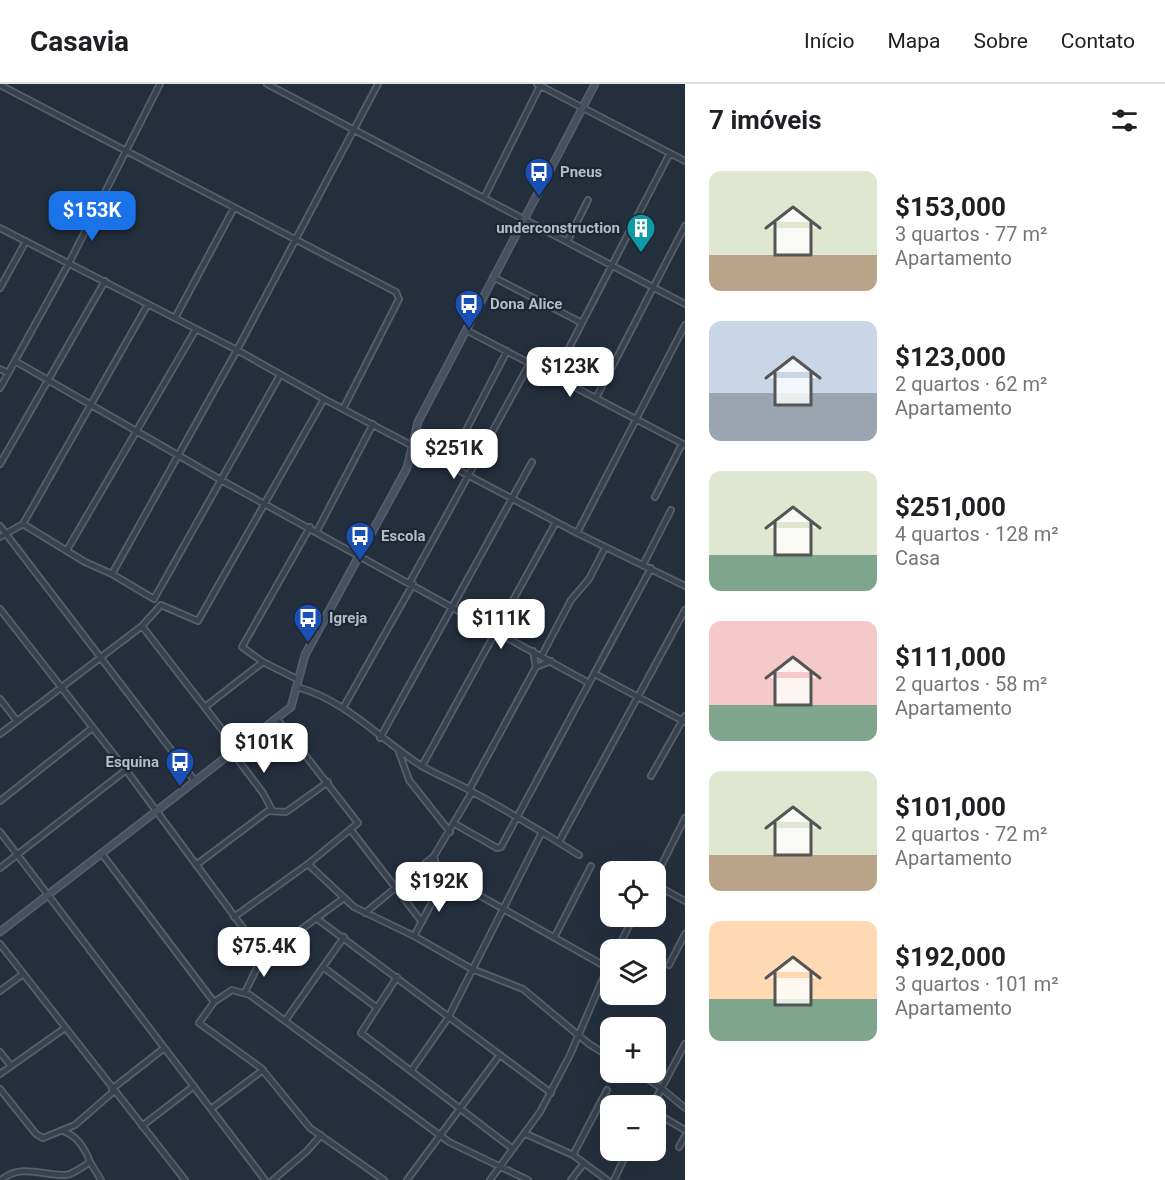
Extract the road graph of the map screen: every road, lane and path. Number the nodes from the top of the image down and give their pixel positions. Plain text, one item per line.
1 (160, 84) edge
2 (267, 84) edge
3 (378, 84) edge
4 (595, 84) edge
5 (539, 85) edge
6 (0, 86) edge
7 (582, 108) junction
8 (354, 130) junction
9 (125, 152) junction
10 (670, 153) junction
11 (685, 161) edge
12 (484, 198) junction
13 (588, 200) dead end
14 (234, 208) junction
15 (524, 219) junction
16 (685, 226) edge
17 (0, 228) edge
18 (295, 240) junction
19 (26, 241) junction
20 (567, 242) junction
21 (69, 263) junction
22 (613, 266) junction
23 (493, 277) junction
24 (105, 281) junction
25 (653, 287) junction
26 (0, 288) edge
27 (148, 304) junction
28 (685, 304) edge
29 (175, 318) junction
30 (582, 323) junction
31 (685, 325) edge
32 (196, 329) junction
33 (466, 330) junction
34 (237, 350) junction
35 (507, 351) junction
36 (15, 361) junction
37 (530, 363) junction
38 (0, 369) edge
39 (8, 373) junction
40 (280, 375) junction
41 (554, 377) junction
42 (48, 381) junction
43 (0, 388) edge
44 (596, 398) junction
45 (324, 399) junction
46 (92, 405) junction
47 (343, 409) junction
48 (635, 420) junction
49 (373, 424) junction
50 (136, 429) junction
51 (413, 445) junction
52 (683, 445) edge
53 (178, 454) junction
54 (532, 462) dead end
55 (0, 464) edge
56 (448, 465) junction
57 (469, 474) junction
58 (221, 480) junction
59 (655, 497) dead end
60 (512, 498) junction
61 (265, 503) junction
62 (671, 510) dead end
63 (556, 522) junction
64 (22, 524) junction
65 (0, 526) edge
66 (310, 527) junction
67 (317, 531) junction
68 (577, 533) junction
69 (2, 535) edge
70 (605, 548) junction
71 (67, 550) junction
72 (360, 555) junction
73 (643, 565) junction
74 (651, 568) junction
75 (112, 574) junction
76 (411, 583) junction
77 (685, 586) edge
78 (154, 599) junction
79 (161, 604) junction
80 (453, 608) junction
81 (0, 609) edge
82 (685, 610) edge
83 (142, 626) junction
84 (497, 633) junction
85 (533, 651) junction
86 (101, 655) junction
87 (542, 655) junction
88 (551, 661) junction
89 (262, 662) junction
90 (536, 667) junction
91 (595, 674) junction
92 (297, 679) junction
93 (589, 683) junction
94 (60, 687) junction
95 (297, 687) junction
96 (638, 697) junction
97 (0, 699) edge
98 (205, 707) junction
99 (343, 708) junction
100 (277, 719) junction
101 (684, 720) edge
102 (17, 721) junction
103 (92, 729) junction
104 (0, 734) edge
105 (380, 738) junction
106 (234, 751) junction
107 (399, 751) junction
108 (422, 766) junction
109 (126, 770) junction
110 (651, 776) dead end
111 (195, 781) junction
112 (328, 782) junction
113 (470, 791) junction
114 (0, 801) edge
115 (272, 810) junction
116 (156, 812) junction
117 (685, 818) edge
118 (517, 819) junction
119 (455, 824) junction
120 (351, 830) junction
121 (0, 832) edge
122 (450, 832) junction
123 (542, 832) junction
124 (559, 842) junction
125 (102, 854) junction
126 (18, 855) junction
127 (579, 855) dead end
128 (434, 856) junction
129 (664, 861) edge
130 (308, 864) junction
131 (196, 865) junction
132 (591, 866) dead end
133 (0, 868) edge
134 (422, 869) junction
135 (438, 874) junction
136 (445, 879) junction
137 (396, 888) junction
138 (666, 891) edge
139 (48, 896) junction
140 (344, 898) junction
141 (685, 901) edge
142 (503, 908) junction
143 (365, 913) junction
144 (234, 917) junction
145 (316, 918) junction
146 (422, 922) junction
147 (0, 932) edge
148 (685, 934) edge
149 (414, 936) junction
150 (555, 936) junction
151 (344, 937) junction
152 (0, 944) edge
153 (264, 954) junction
154 (600, 963) edge
155 (669, 965) dead end
156 (323, 967) junction
157 (472, 969) junction
158 (23, 974) junction
159 (397, 977) junction
160 (600, 988) edge
161 (0, 991) edge
162 (245, 992) junction
163 (214, 1002) junction
164 (376, 1007) junction
165 (448, 1018) junction
166 (285, 1021) junction
167 (65, 1028) junction
168 (579, 1035) junction
169 (685, 1044) edge
170 (164, 1048) junction
171 (600, 1050) edge
172 (0, 1052) edge
173 (500, 1056) junction
174 (11, 1066) junction
175 (263, 1070) junction
176 (411, 1071) junction
177 (0, 1074) edge
178 (654, 1083) edge
179 (194, 1086) junction
180 (661, 1088) junction
181 (0, 1089) edge
182 (112, 1090) junction
183 (607, 1090) dead end
184 (551, 1093) junction
185 (658, 1095) edge
186 (685, 1108) edge
187 (211, 1109) junction
188 (461, 1109) junction
189 (666, 1119) edge
190 (75, 1125) junction
191 (142, 1126) junction
192 (685, 1130) edge
193 (63, 1131) junction
194 (526, 1134) junction
195 (74, 1135) junction
196 (321, 1136) junction
197 (685, 1136) edge
198 (441, 1137) junction
199 (678, 1147) dead end
200 (513, 1149) junction
201 (573, 1155) junction
202 (623, 1161) edge
203 (90, 1162) junction
204 (584, 1163) junction
205 (498, 1168) junction
206 (68, 1178) edge
207 (1, 1180) edge
208 (101, 1180) edge
209 (185, 1180) edge
210 (265, 1180) edge
211 (273, 1180) edge
212 (384, 1180) edge
213 (407, 1180) edge
214 (490, 1180) edge
215 (528, 1180) edge
216 (571, 1180) edge
217 (607, 1180) edge
218 (614, 1180) edge

1 - 9 street
2 - 8 street
3 - 8 street
4 - 7 street
5 - 7 street
5 - 12 street
6 - 9 street
7 - 10 street
7 - 15 street
8 - 12 street
8 - 18 street
9 - 14 street
9 - 21 street
10 - 11 street
10 - 22 street
12 - 15 street
13 - 20 street
14 - 18 street
14 - 29 street
15 - 20 street
15 - 23 street
16 - 25 street
17 - 19 street
18 - 34 street
18 - 47 street
19 - 21 street
19 - 26 street
20 - 22 street
21 - 24 street
21 - 36 street
22 - 25 street
22 - 30 street
23 - 30 street
23 - 33 street
24 - 27 street
24 - 42 street
25 - 28 street
25 - 44 street
27 - 29 street
27 - 46 street
29 - 32 street
30 - 41 street
31 - 48 street
32 - 34 street
32 - 50 street
33 - 35 street
33 - 51 street
34 - 40 street
34 - 53 street
35 - 37 street
35 - 56 street
36 - 39 street
36 - 42 street
37 - 41 street
37 - 57 street
38 - 39 street
39 - 43 street
40 - 45 street
40 - 58 street
41 - 44 street
42 - 46 street
42 - 55 street
44 - 48 street
45 - 47 street
45 - 61 street
46 - 50 street
46 - 64 street
47 - 49 street
48 - 52 street
48 - 68 street
49 - 51 street
49 - 67 street
50 - 53 street
50 - 71 street
51 - 56 street
51 - 72 street
52 - 59 street
53 - 58 street
53 - 75 street
54 - 60 street
56 - 57 street
57 - 60 street
57 - 76 street
58 - 61 street
58 - 78 street
60 - 63 street
60 - 80 street
61 - 66 street
61 - 79 street
62 - 73 street
63 - 68 street
63 - 84 street
64 - 69 street
64 - 71 street
65 - 69 street
66 - 67 street
66 - 89 street
67 - 72 street
68 - 70 street
69 - 86 street
70 - 73 street
70 - 87 street
71 - 75 street
72 - 76 street
72 - 92 street
73 - 74 street
74 - 77 street
74 - 91 street
75 - 78 street
76 - 80 street
76 - 99 street
78 - 79 street
79 - 83 street
80 - 84 street
80 - 105 street
81 - 94 street
82 - 96 street
83 - 86 street
83 - 98 street
84 - 85 street
84 - 108 street
85 - 87 street
85 - 90 street
86 - 94 street
86 - 111 street
87 - 88 street
88 - 90 street
88 - 93 street
89 - 92 street
89 - 98 street
90 - 113 street
91 - 93 street
91 - 96 street
92 - 95 street
93 - 118 street
94 - 102 street
94 - 103 street
95 - 99 street
95 - 100 street
96 - 101 street
96 - 124 street
97 - 102 street
98 - 106 street
99 - 105 street
100 - 106 street
100 - 112 street
101 - 110 street
102 - 104 street
103 - 109 street
103 - 114 street
105 - 107 street
106 - 111 street
106 - 115 street
107 - 108 street
107 - 122 street
108 - 113 street
109 - 116 street
109 - 126 street
111 - 116 street
112 - 115 street
112 - 120 street
113 - 118 street
113 - 119 street
115 - 131 street
116 - 125 street
116 - 131 street
117 - 129 street
118 - 119 street
118 - 123 street
119 - 122 street
120 - 130 street
120 - 137 street
121 - 126 street
122 - 128 street
123 - 124 street
123 - 142 street
124 - 127 street
125 - 139 street
125 - 163 street
126 - 133 street
126 - 139 street
128 - 134 street
128 - 135 street
130 - 140 street
130 - 144 street
131 - 144 street
132 - 150 street
134 - 135 street
134 - 137 street
135 - 136 street
136 - 142 street
136 - 146 street
137 - 143 street
137 - 146 street
138 - 141 street
139 - 147 street
139 - 170 street
140 - 143 street
140 - 145 street
142 - 150 street
142 - 157 street
143 - 149 street
144 - 153 street
145 - 151 street
145 - 153 street
146 - 149 street
148 - 155 street
149 - 157 street
150 - 154 street
151 - 156 street
151 - 159 street
152 - 158 street
153 - 162 street
156 - 164 street
156 - 166 street
157 - 165 street
157 - 168 street
158 - 161 street
158 - 167 street
159 - 164 street
159 - 165 street
160 - 168 street
162 - 163 street
162 - 166 street
163 - 175 street
164 - 176 street
165 - 173 street
165 - 176 street
166 - 198 street
167 - 174 street
167 - 182 street
168 - 171 street
168 - 184 street
169 - 180 street
170 - 179 street
170 - 182 street
172 - 174 street
173 - 184 street
173 - 188 street
174 - 177 street
175 - 187 street
175 - 196 street
176 - 188 street
178 - 180 street
179 - 187 street
179 - 191 street
180 - 185 street
180 - 186 street
181 - 193 street
182 - 190 street
182 - 191 street
183 - 201 street
184 - 194 street
187 - 210 street
188 - 198 street
188 - 200 street
189 - 192 street
190 - 193 street
190 - 195 street
191 - 209 street
193 - 195 street
194 - 200 street
194 - 201 street
195 - 203 street
196 - 211 street
196 - 212 street
197 - 199 street
198 - 205 street
198 - 213 street
200 - 205 street
201 - 204 street
202 - 218 street
203 - 206 street
203 - 208 street
204 - 216 street
204 - 217 street
205 - 214 street
205 - 215 street
206 - 207 street

